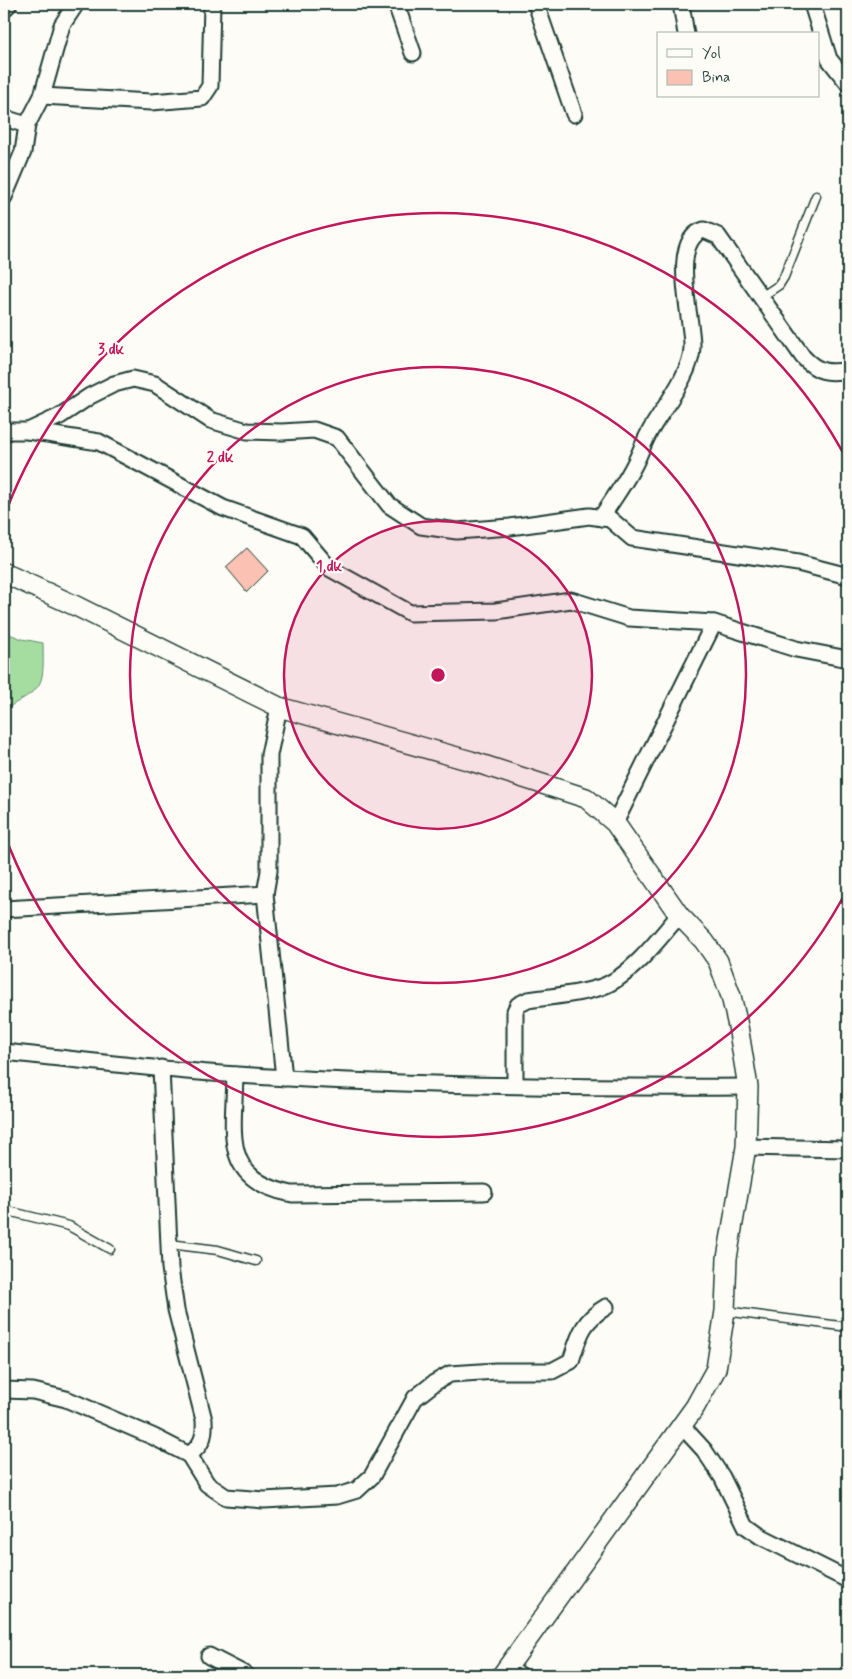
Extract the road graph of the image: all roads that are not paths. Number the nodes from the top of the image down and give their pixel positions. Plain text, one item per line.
1 (9, 4) edge
2 (76, 4) edge
3 (212, 4) edge
4 (396, 4) edge
5 (536, 4) edge
6 (681, 4) edge
7 (812, 4) edge
8 (4, 9) edge
9 (686, 32) edge
10 (413, 53) dead end
11 (848, 83) edge
12 (42, 96) junction
13 (574, 114) dead end
14 (4, 118) edge
15 (27, 125) junction
16 (4, 196) edge
17 (816, 196) dead end
18 (761, 297) junction
19 (848, 370) edge
20 (4, 431) edge
21 (28, 431) junction
22 (601, 518) junction
23 (4, 573) edge
24 (848, 576) edge
25 (714, 623) junction
26 (848, 659) edge
27 (279, 707) junction
28 (615, 823) junction
29 (265, 894) junction
30 (4, 909) edge
31 (679, 915) junction
32 (4, 1052) edge
33 (161, 1068) junction
34 (235, 1075) junction
35 (284, 1078) junction
36 (515, 1085) junction
37 (748, 1087) junction
38 (746, 1147) junction
39 (848, 1148) edge
40 (484, 1192) dead end
41 (4, 1210) edge
42 (169, 1244) junction
43 (110, 1249) dead end
44 (256, 1261) dead end
45 (606, 1308) dead end
46 (725, 1311) junction
47 (848, 1327) edge
48 (4, 1390) edge
49 (682, 1426) junction
50 (189, 1455) junction
51 (848, 1580) edge
52 (209, 1656) dead end
53 (509, 1674) edge
54 (246, 1675) edge

1 - 8 street
2 - 12 street
3 - 12 street
4 - 10 street
5 - 13 street
6 - 9 street
7 - 11 street
12 - 15 street
14 - 15 street
15 - 16 street
17 - 18 lane
18 - 19 street
18 - 22 street
20 - 21 street
21 - 22 street
21 - 25 street
22 - 24 street
23 - 27 street
25 - 26 street
25 - 28 street
27 - 28 street
27 - 29 street
28 - 31 street
29 - 30 street
29 - 35 street
31 - 36 street
31 - 37 street
32 - 33 street
33 - 34 street
33 - 42 street
34 - 35 street
34 - 40 street
35 - 36 street
36 - 37 street
37 - 38 street
38 - 39 street
38 - 46 street
41 - 43 lane
42 - 44 lane
42 - 50 street
45 - 50 street
46 - 47 lane
46 - 49 street
48 - 50 street
49 - 51 street
49 - 53 street
52 - 54 street

